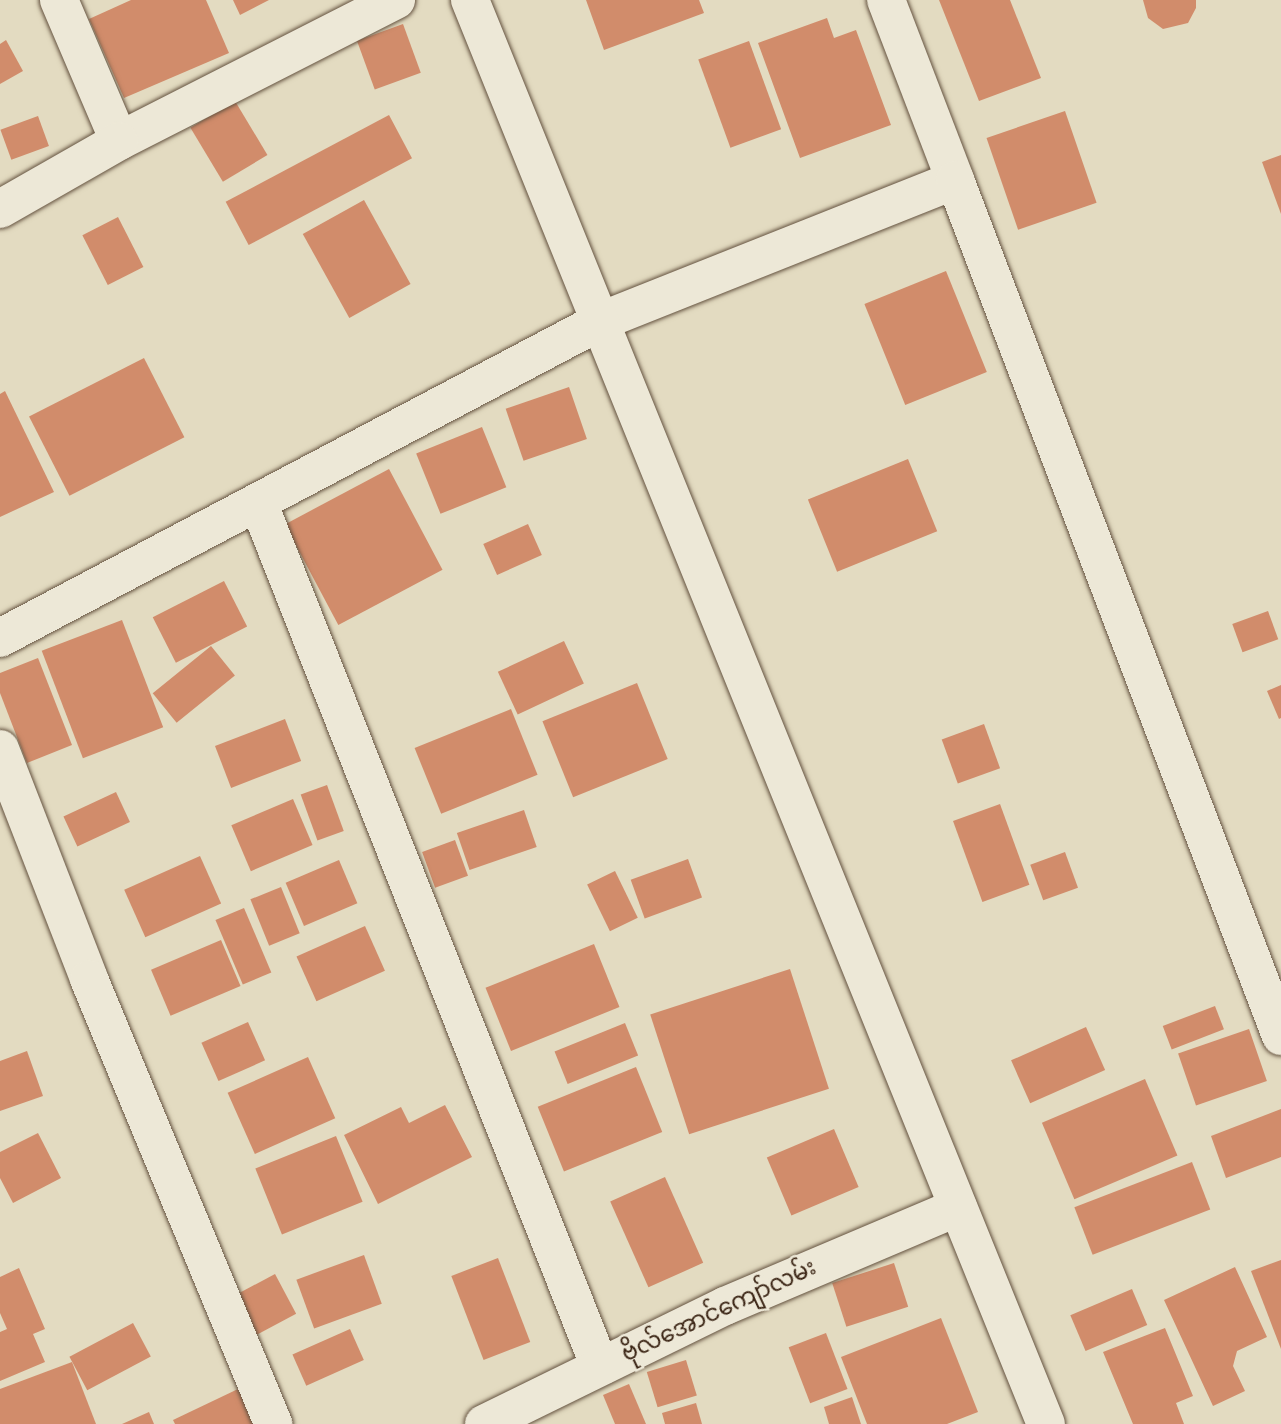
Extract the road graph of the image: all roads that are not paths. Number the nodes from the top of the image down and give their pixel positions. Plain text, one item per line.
1 (59, 0) edge
2 (397, 0) edge
3 (470, 0) edge
4 (886, 0) edge
5 (119, 141) junction
6 (955, 180) junction
7 (0, 209) edge
8 (601, 321) junction
9 (258, 502) junction
10 (0, 638) edge
11 (0, 749) edge
12 (1281, 1036) edge
13 (958, 1207) junction
14 (600, 1367) junction
15 (273, 1424) edge
16 (484, 1424) edge
17 (1046, 1424) edge

1 - 5 street
2 - 5 street
3 - 8 street
4 - 6 street
5 - 7 street
6 - 8 street
6 - 12 street
8 - 9 street
8 - 13 street
9 - 10 street
9 - 14 street
11 - 15 street
13 - 14 street, ဗိုလ်အောင်ကျော်လမ်း
13 - 17 street
14 - 16 street, ဗိုလ်အောင်ကျော်လမ်း

